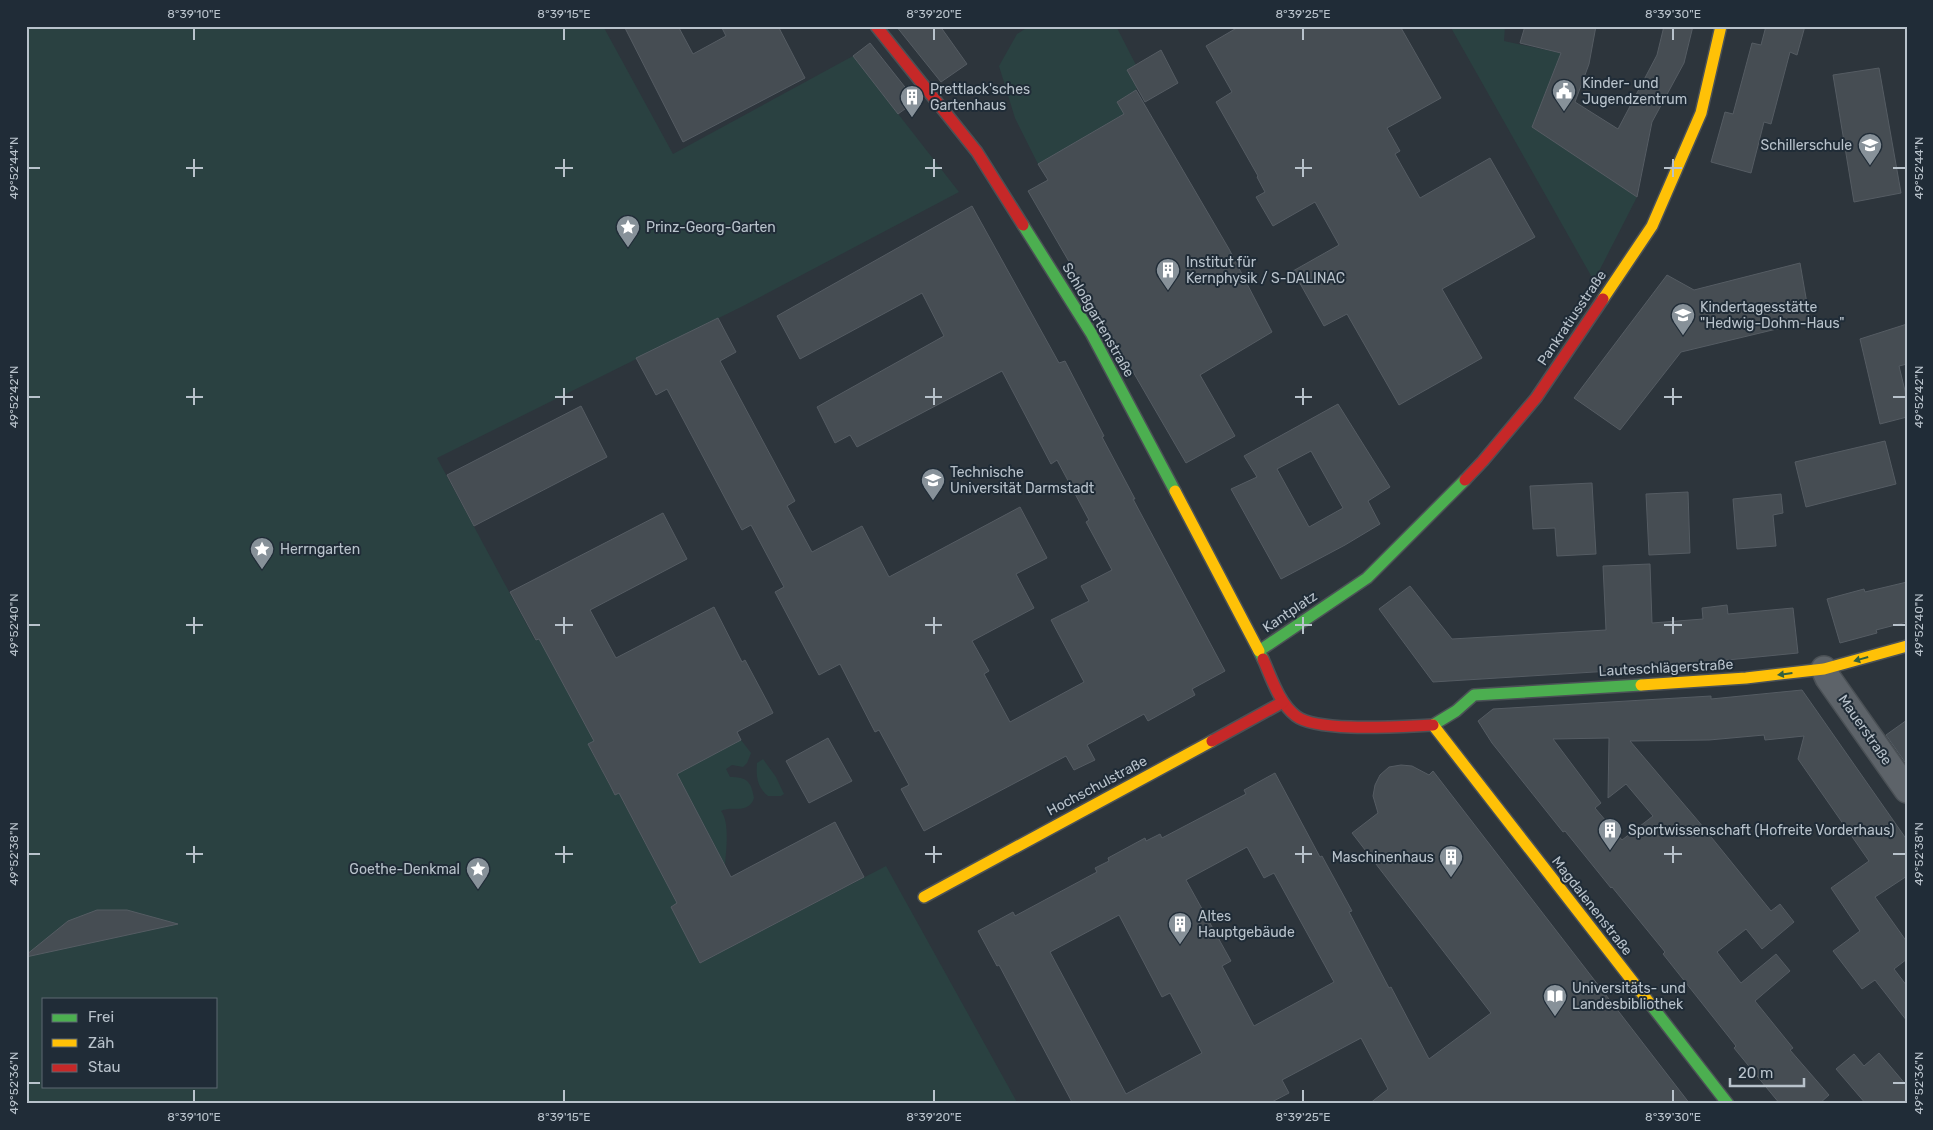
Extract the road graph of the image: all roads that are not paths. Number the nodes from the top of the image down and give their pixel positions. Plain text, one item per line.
1 (876, 26) edge
2 (1721, 26) edge
3 (1366, 578) joint
4 (1907, 646) edge
5 (1259, 651) junction
6 (1824, 669) junction
7 (1284, 702) junction
8 (1433, 725) junction
9 (1907, 790) edge
10 (924, 897) dead end
11 (1728, 1104) edge

1 - 5 street, Schloßgartenstraße
2 - 3 street, Pankratiusstraße
3 - 5 street, Kantplatz
4 -> 6 street, Lauteschlägerstraße
5 - 7 street, Kantplatz
6 -> 8 street, Lauteschlägerstraße
6 - 9 street, Mauerstraße
7 - 8 street, Kantplatz
7 - 10 street, Hochschulstraße
8 - 11 street, Magdalenenstraße

